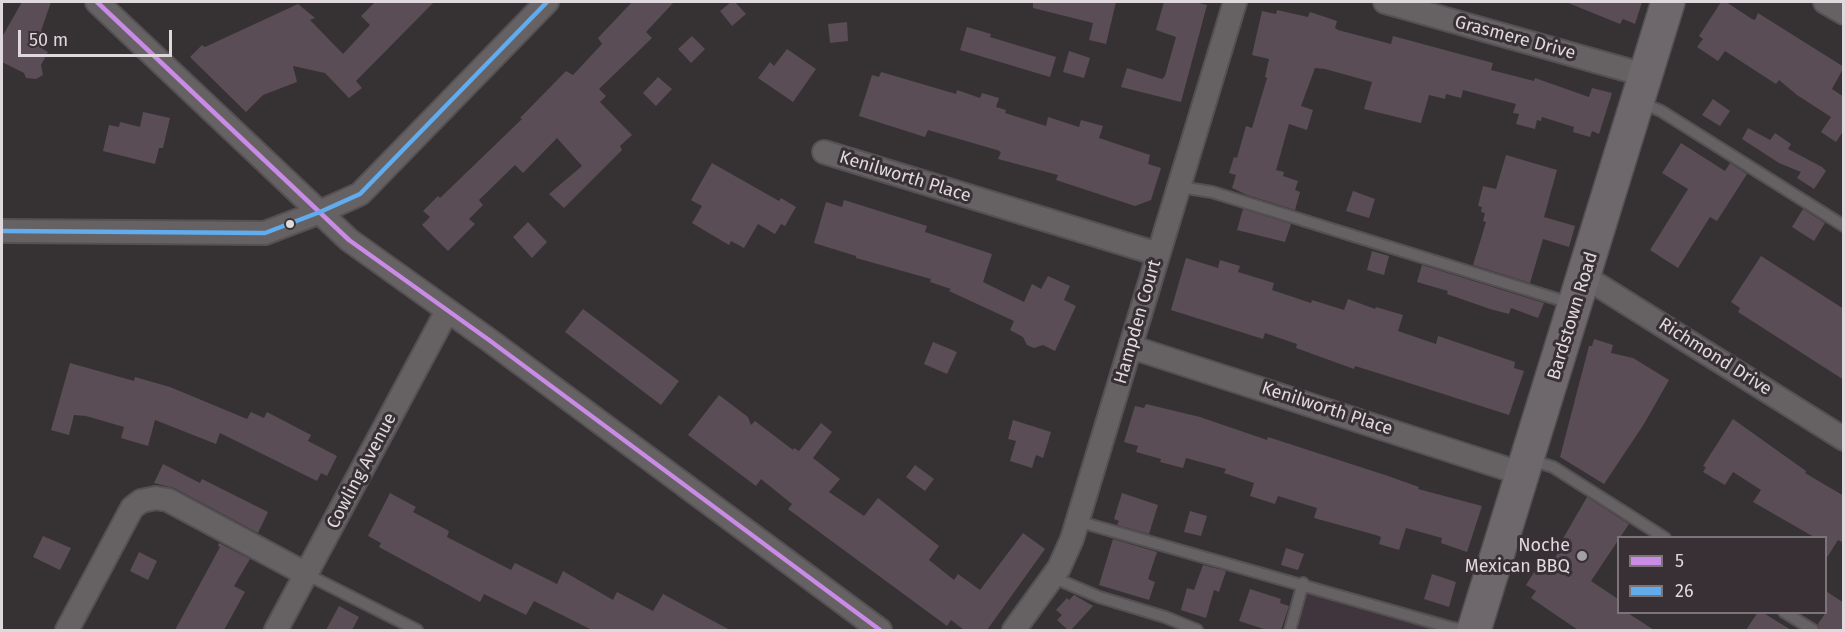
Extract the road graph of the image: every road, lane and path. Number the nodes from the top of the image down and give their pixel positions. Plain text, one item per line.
1 (97, 2) edge
2 (547, 2) edge
3 (1235, 2) edge
4 (1385, 2) edge
5 (1668, 2) edge
6 (1825, 2) edge
7 (1844, 13) edge
8 (1642, 88) junction
9 (824, 152) dead end
10 (1180, 187) junction
11 (320, 212) junction
12 (1844, 226) edge
13 (2, 231) edge
14 (1158, 254) junction
15 (1581, 291) junction
16 (447, 311) junction
17 (1131, 347) junction
18 (1844, 439) edge
19 (1525, 466) junction
20 (1077, 521) junction
21 (1663, 536) edge
22 (306, 574) junction
23 (1052, 577) junction
24 (1303, 584) junction
25 (1787, 614) edge
26 (68, 630) edge
27 (276, 630) edge
28 (417, 630) edge
29 (880, 630) edge
30 (1014, 630) edge
31 (1197, 630) edge
32 (1290, 630) edge
33 (1474, 630) edge
34 (1813, 630) edge

1 - 11 street
2 - 11 street
3 - 10 street, Hampden Court
4 - 8 street, Grasmere Drive
5 - 8 main road, Bardstown Road
6 - 7 street
8 - 12 lane
8 - 15 main road, Bardstown Road
9 - 14 street, Kenilworth Place
10 - 14 street, Hampden Court
10 - 15 lane
11 - 13 street
11 - 16 street
14 - 17 street, Hampden Court
15 - 18 street, Richmond Drive
15 - 19 main road, Bardstown Road
16 - 22 street, Cowling Avenue
16 - 29 street
17 - 19 street, Kenilworth Place
17 - 20 street, Hampden Court
19 - 21 lane
19 - 33 main road, Bardstown Road
20 - 23 street, Hampden Court
20 - 24 lane
22 - 26 street
22 - 27 street, Cowling Avenue
22 - 28 lane
23 - 30 street, Hampden Court
23 - 31 lane
24 - 32 lane
24 - 33 lane
25 - 34 lane

